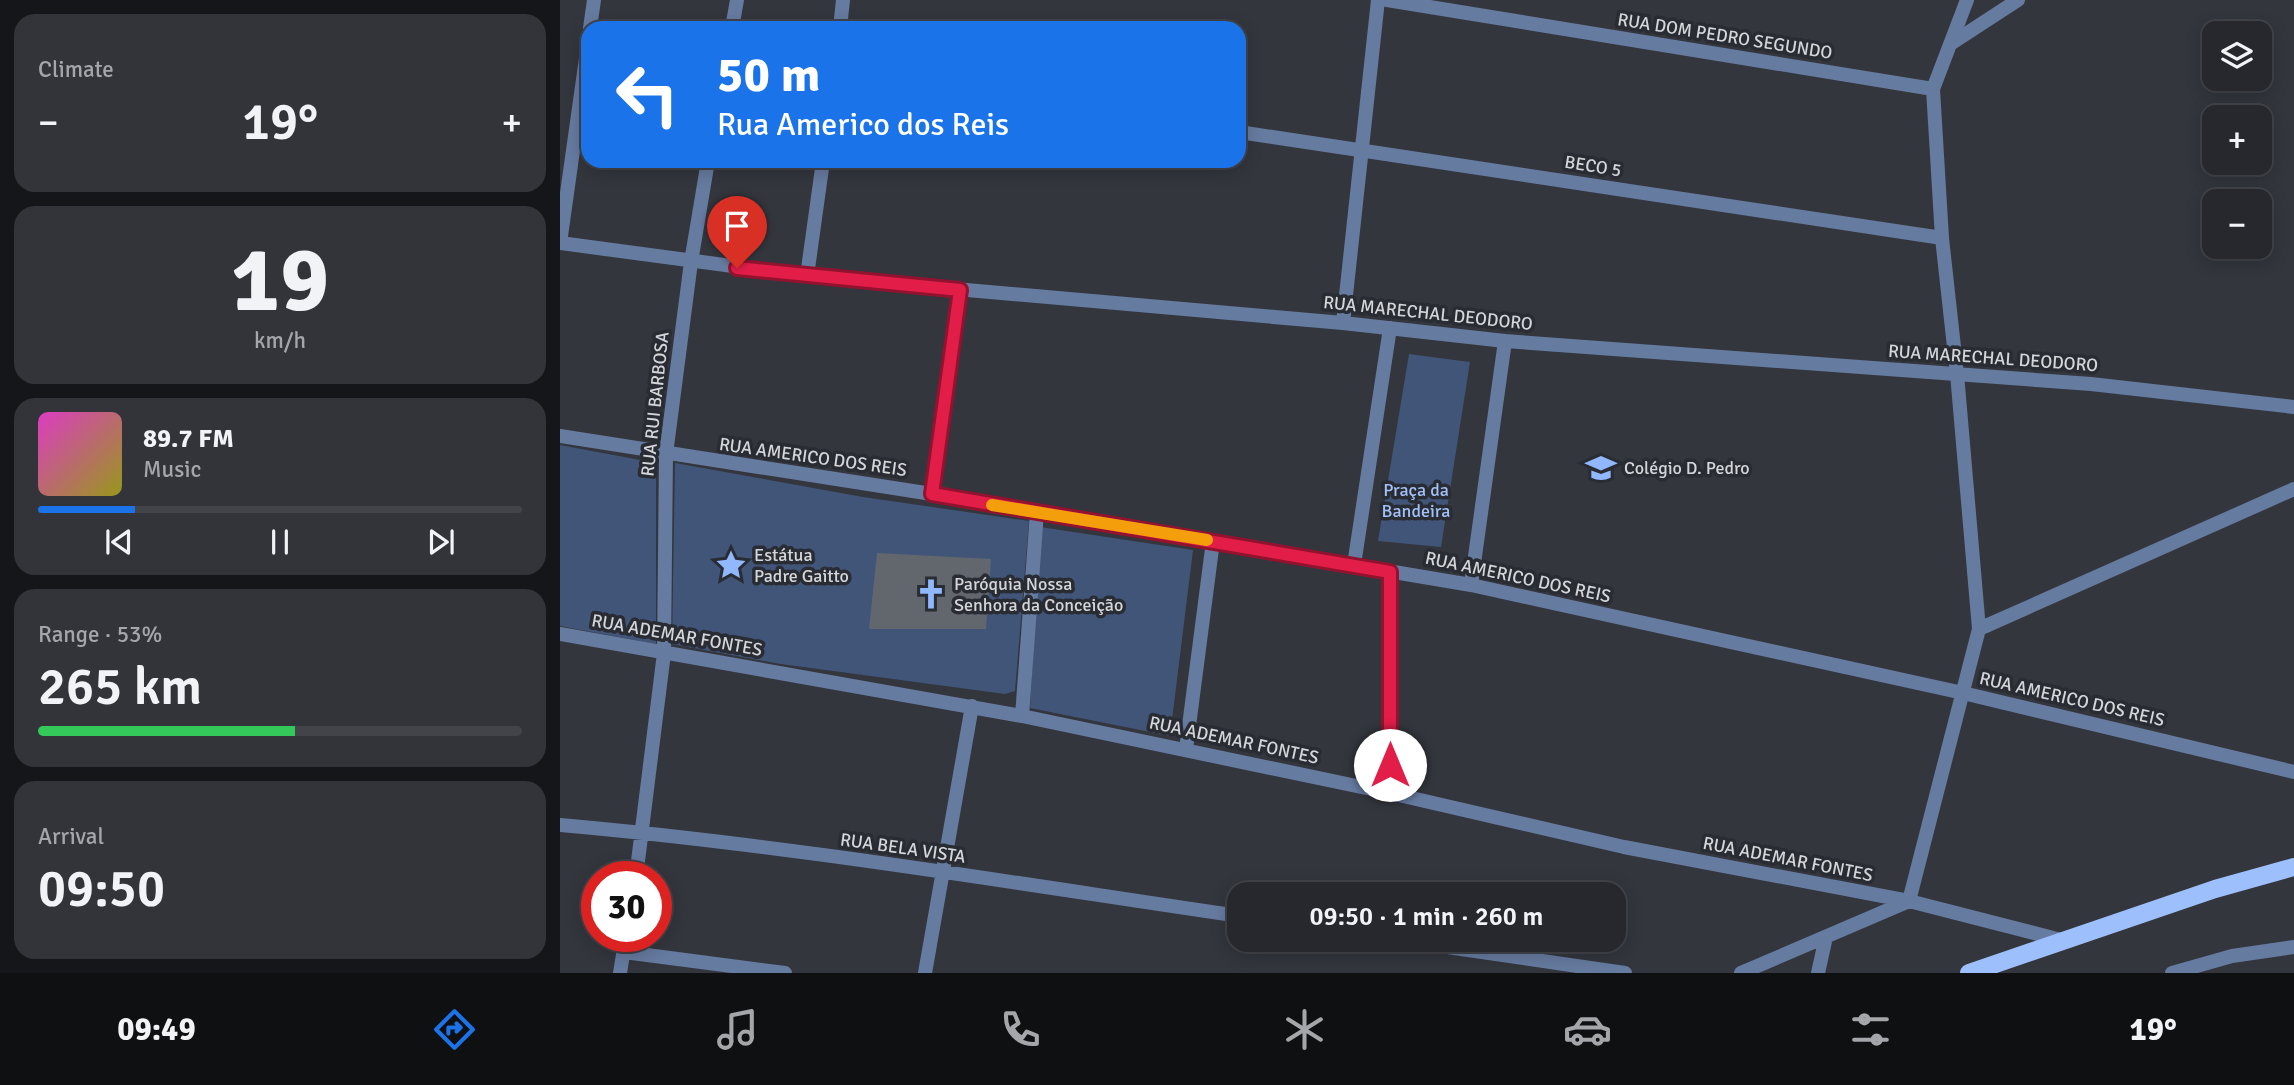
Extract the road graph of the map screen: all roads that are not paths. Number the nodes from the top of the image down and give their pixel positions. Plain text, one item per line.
1 (594, 0) edge
2 (737, 0) edge
3 (843, 0) edge
4 (1378, 0) edge
5 (1387, 0) edge
6 (1967, 0) edge
7 (2018, 0) edge
8 (591, 21) edge
9 (733, 21) edge
10 (841, 21) edge
11 (1952, 43) junction
12 (1933, 89) junction
13 (581, 94) edge
14 (1246, 133) edge
15 (1362, 151) junction
16 (707, 168) edge
17 (822, 168) edge
18 (1942, 238) junction
19 (560, 243) edge
20 (691, 262) junction
21 (807, 276) junction
22 (960, 290) junction
23 (1343, 323) junction
24 (1390, 328) junction
25 (1505, 341) junction
26 (1957, 374) junction
27 (2294, 407) edge
28 (560, 436) edge
29 (666, 454) junction
30 (2294, 489) edge
31 (932, 494) junction
32 (1037, 512) junction
33 (1213, 541) junction
34 (1354, 565) junction
35 (1390, 572) junction
36 (1471, 585) junction
37 (1979, 629) junction
38 (560, 634) edge
39 (664, 653) junction
40 (1963, 693) junction
41 (972, 706) junction
42 (1022, 716) junction
43 (1186, 749) junction
44 (2294, 772) edge
45 (1390, 793) junction
46 (560, 825) edge
47 (643, 833) junction
48 (639, 861) edge
49 (2294, 867) edge
50 (942, 873) junction
51 (1909, 901) junction
52 (1227, 914) edge
53 (1826, 937) junction
54 (2061, 940) junction
55 (2294, 947) edge
56 (624, 952) joint
57 (1481, 952) edge
58 (620, 973) edge
59 (785, 973) edge
60 (925, 973) edge
61 (1625, 973) edge
62 (1741, 973) edge
63 (1818, 973) edge
64 (1969, 973) edge
65 (2172, 973) edge

1 - 8 street
2 - 9 street
3 - 10 street
4 - 15 street
5 - 12 street, RUA DOM PEDRO SEGUNDO
6 - 11 street
7 - 11 street
11 - 12 street
12 - 18 street
13 - 19 street
14 - 15 street, BECO 5
15 - 18 street, BECO 5
15 - 23 street
16 - 20 street, RUA RUI BARBOSA
17 - 21 street
18 - 26 street
19 - 20 street, RUA MARECHAL DEODORO
20 - 21 street, RUA MARECHAL DEODORO
20 - 29 street, RUA RUI BARBOSA
21 - 22 street, RUA MARECHAL DEODORO
22 - 23 street, RUA MARECHAL DEODORO
22 - 31 street
23 - 24 street, RUA MARECHAL DEODORO
24 - 25 street, RUA MARECHAL DEODORO
24 - 34 street
25 - 26 street, RUA MARECHAL DEODORO
25 - 36 street
26 - 27 street, RUA MARECHAL DEODORO
26 - 37 street
28 - 29 street, RUA AMERICO DOS REIS
29 - 31 street, RUA AMERICO DOS REIS
29 - 39 street, RUA RUI BARBOSA
30 - 37 street
31 - 32 street, RUA AMERICO DOS REIS
32 - 33 street, RUA AMERICO DOS REIS
32 - 42 street
33 - 34 street, RUA AMERICO DOS REIS
33 - 43 street
34 - 35 street, RUA AMERICO DOS REIS
35 - 36 street, RUA AMERICO DOS REIS
35 - 45 street
36 - 40 street, RUA AMERICO DOS REIS
37 - 40 street
38 - 39 street, RUA ADEMAR FONTES
39 - 41 street, RUA ADEMAR FONTES
39 - 47 street, RUA RUI BARBOSA
40 - 44 street, RUA AMERICO DOS REIS
40 - 51 street
41 - 42 street, RUA ADEMAR FONTES
41 - 50 street
42 - 43 street, RUA ADEMAR FONTES
43 - 45 street, RUA ADEMAR FONTES
45 - 51 street, RUA ADEMAR FONTES
46 - 47 street, RUA BELA VISTA
47 - 48 street, RUA RUI BARBOSA
47 - 50 street, RUA BELA VISTA
49 - 54 main road
50 - 52 street, RUA BELA VISTA
50 - 60 street
51 - 53 street
51 - 54 street, RUA ADEMAR FONTES
53 - 62 street
53 - 63 street
54 - 64 main road
55 - 65 street
56 - 58 street
56 - 59 street
57 - 61 street

